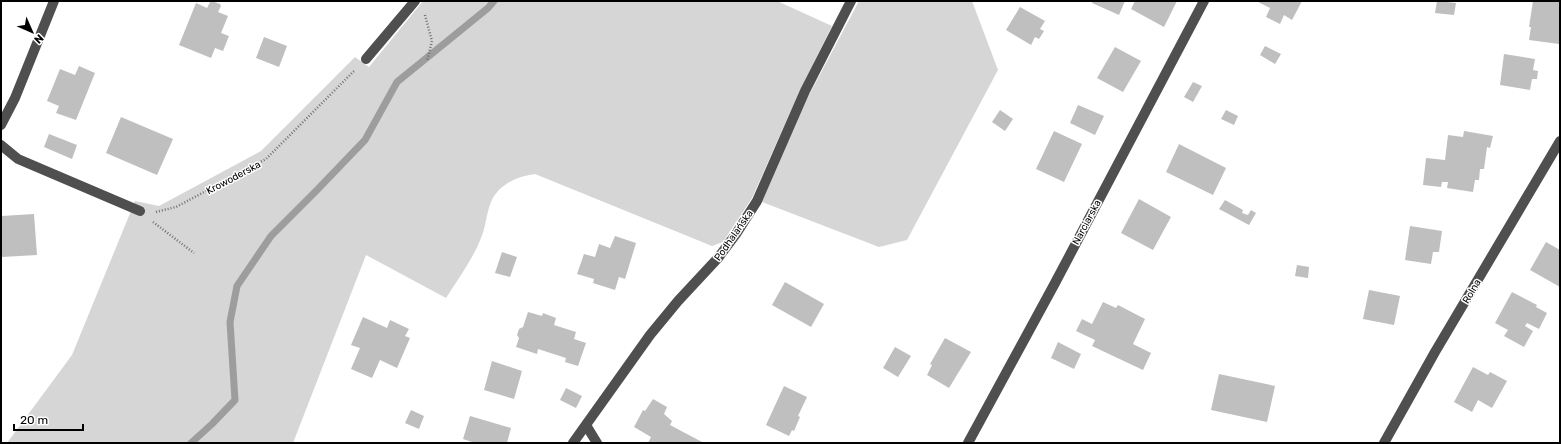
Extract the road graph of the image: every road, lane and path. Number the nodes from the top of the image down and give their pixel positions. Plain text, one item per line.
1 (54, 1) edge
2 (851, 1) edge
3 (1204, 1) edge
4 (419, 4) edge
5 (366, 59) joint
6 (427, 61) dead end
7 (1, 125) edge
8 (1560, 141) edge
9 (1, 145) edge
10 (140, 212) junction
11 (194, 253) dead end
12 (586, 424) junction
13 (573, 443) edge
14 (597, 443) edge
15 (968, 443) edge
16 (1384, 443) edge

1 - 7 street
2 - 12 street, Podhalańska
3 - 15 street, Narciarska
4 - 5 street
4 - 6 path
5 - 10 path, Krowoderska
8 - 16 street, Rolna
9 - 10 street
10 - 11 path
12 - 13 street, Podhalańska
12 - 14 street

